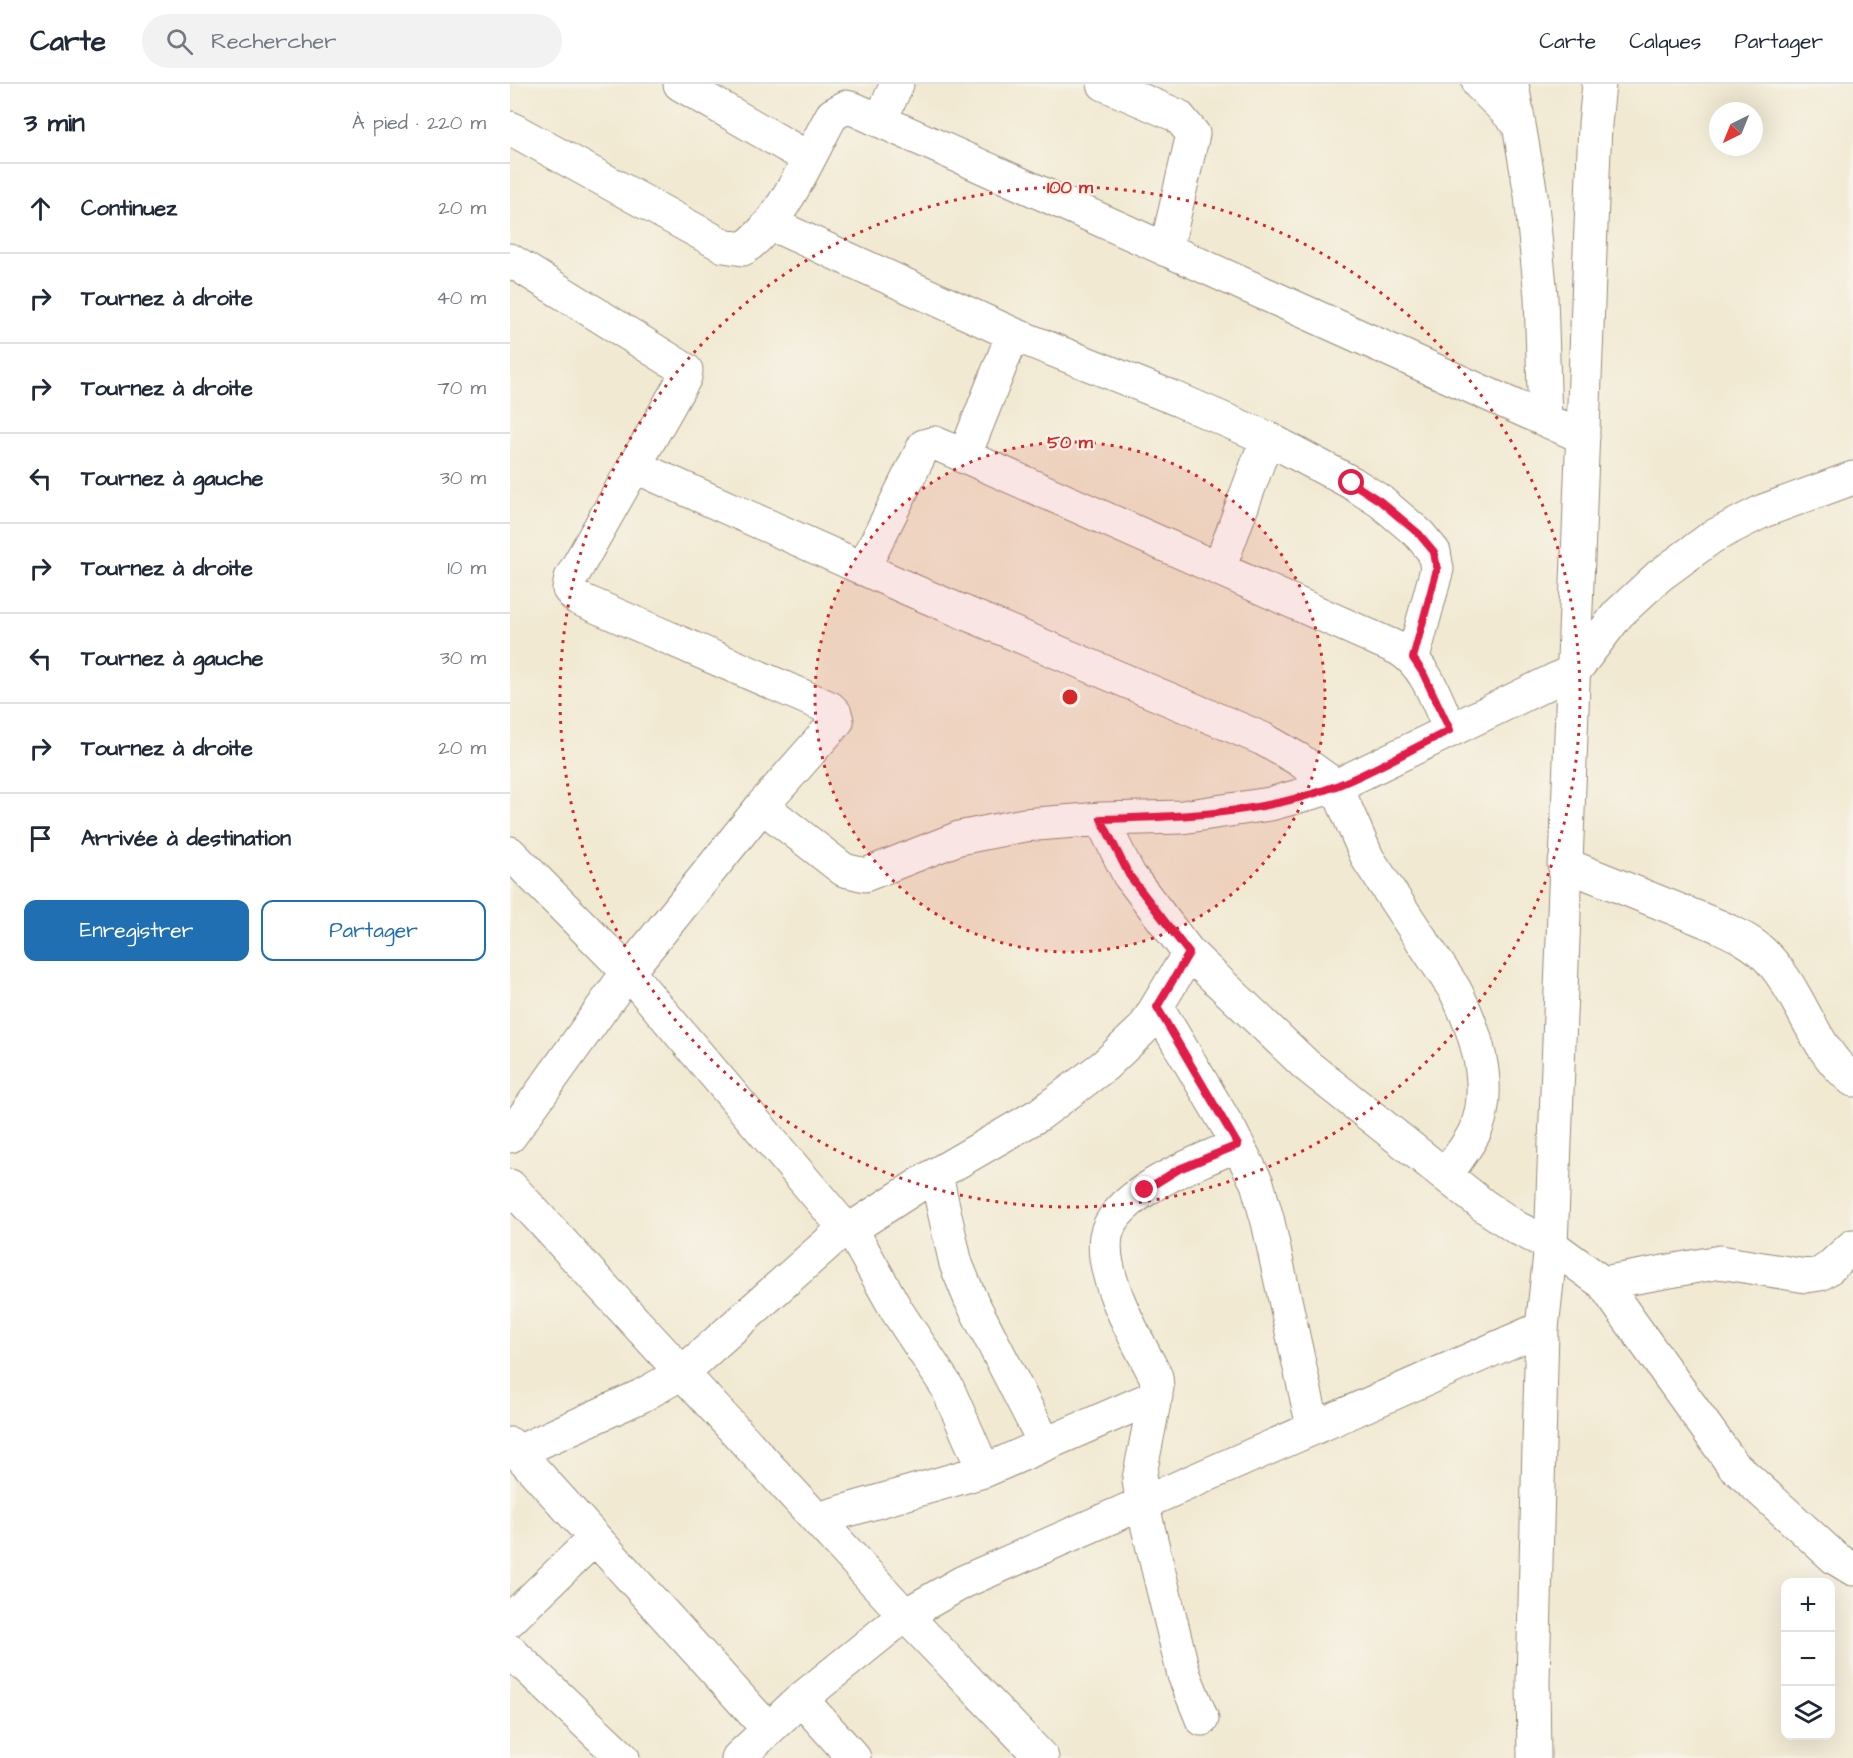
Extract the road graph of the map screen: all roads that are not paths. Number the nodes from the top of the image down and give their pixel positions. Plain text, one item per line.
1 (680, 84) edge
2 (897, 84) edge
3 (1104, 84) edge
4 (1479, 84) edge
5 (1512, 84) edge
6 (1599, 84) edge
7 (880, 121) junction
8 (1518, 123) junction
9 (510, 128) edge
10 (808, 158) junction
11 (771, 224) junction
12 (1166, 250) junction
13 (510, 260) edge
14 (1013, 334) junction
15 (1545, 420) junction
16 (1583, 437) junction
17 (1267, 438) junction
18 (964, 457) junction
19 (634, 466) junction
20 (1853, 478) edge
21 (863, 569) junction
22 (1219, 570) junction
23 (1413, 658) junction
24 (1575, 670) junction
25 (1450, 730) junction
26 (1336, 786) junction
27 (762, 806) junction
28 (1101, 819) junction
29 (510, 853) edge
30 (1564, 864) junction
31 (1189, 953) junction
32 (628, 972) junction
33 (1157, 1007) junction
34 (1853, 1080) edge
35 (510, 1136) edge
36 (1238, 1145) junction
37 (936, 1175) junction
38 (1446, 1176) junction
39 (510, 1186) edge
40 (849, 1228) junction
41 (1551, 1245) junction
42 (1853, 1246) edge
43 (1604, 1283) junction
44 (1542, 1328) junction
45 (682, 1373) junction
46 (1155, 1396) junction
47 (1313, 1427) junction
48 (1045, 1444) junction
49 (514, 1448) edge
50 (984, 1471) junction
51 (1142, 1503) junction
52 (817, 1520) junction
53 (595, 1538) junction
54 (1853, 1569) edge
55 (905, 1615) junction
56 (510, 1620) edge
57 (510, 1651) edge
58 (801, 1699) junction
59 (1202, 1719) dead end
60 (768, 1729) junction
61 (623, 1758) edge
62 (738, 1758) edge
63 (854, 1758) edge
64 (1042, 1758) edge
65 (1534, 1758) edge

1 - 10 street
2 - 7 street
3 - 12 street
4 - 8 street
5 - 8 street
6 - 16 street
7 - 10 street
7 - 12 street
8 - 15 street
9 - 11 street
10 - 11 street
11 - 14 street
12 - 15 street
13 - 19 street
14 - 17 street
14 - 18 street
15 - 16 street
16 - 24 street
17 - 22 street
17 - 23 street
18 - 21 street
18 - 22 street
19 - 21 street
19 - 27 street
20 - 24 street
21 - 26 street
22 - 23 street
23 - 25 street
24 - 25 street
24 - 30 street
25 - 26 street
26 - 28 street
26 - 38 street
27 - 28 street
27 - 32 street
28 - 31 street
29 - 32 street
30 - 34 street
30 - 41 street
31 - 33 street
31 - 38 street
32 - 35 street
32 - 40 street
33 - 36 street
33 - 37 street
36 - 46 street
36 - 47 street
37 - 40 street
37 - 48 street
38 - 41 street
39 - 45 street
40 - 45 street
40 - 50 street
41 - 43 street
41 - 44 street
42 - 43 street
43 - 54 street
44 - 47 street
44 - 65 street
45 - 49 street
45 - 52 street
46 - 48 street
46 - 51 street
47 - 51 street
48 - 50 street
49 - 53 street
50 - 52 street
51 - 55 street
51 - 59 street
52 - 55 street
53 - 56 street
53 - 60 street
55 - 58 street
55 - 64 street
57 - 61 street
58 - 60 street
58 - 63 street
60 - 62 street

